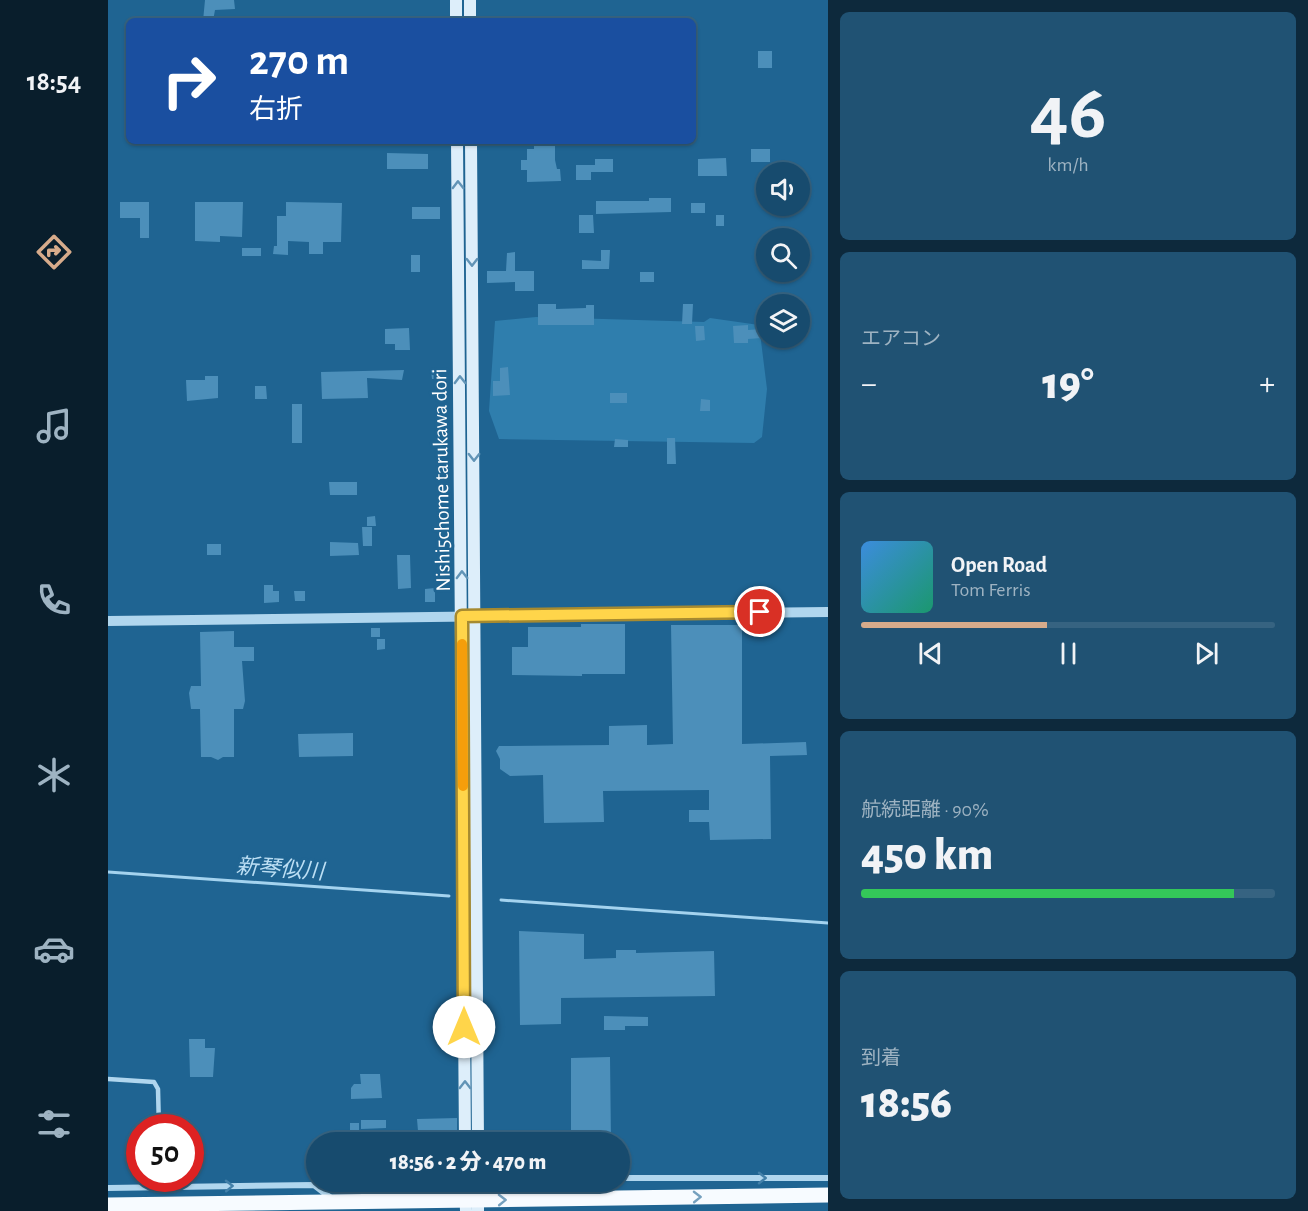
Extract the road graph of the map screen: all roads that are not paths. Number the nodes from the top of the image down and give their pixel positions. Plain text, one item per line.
1 (456, 0) edge
2 (470, 0) edge
3 (456, 18) edge
4 (470, 18) edge
5 (457, 144) edge
6 (471, 144) edge
7 (828, 612) edge
8 (462, 616) junction
9 (475, 616) junction
10 (108, 621) edge
11 (108, 1079) edge
12 (159, 1114) edge
13 (465, 1132) edge
14 (478, 1132) edge
15 (630, 1178) edge
16 (828, 1178) edge
17 (204, 1186) edge
18 (108, 1188) edge
19 (126, 1188) edge
20 (565, 1192) edge
21 (828, 1195) edge
22 (553, 1199) junction
23 (337, 1202) junction
24 (108, 1204) edge
25 (472, 1206) edge

1 - 3 main road
2 - 4 main road
8 -> 5 main road, Nishi5chome tarukawa dori
6 -> 9 main road, Nishi5chome tarukawa dori
7 - 9 street
8 - 9 street
8 - 10 street
13 -> 8 main road, Nishi5chome tarukawa dori
9 - 14 main road, Nishi5chome tarukawa dori
11 - 12 lane
15 -> 16 street
17 -> 23 street
18 - 19 street
20 - 22 street
22 -> 21 main road
25 -> 22 main road
23 - 24 main road
23 - 25 main road

